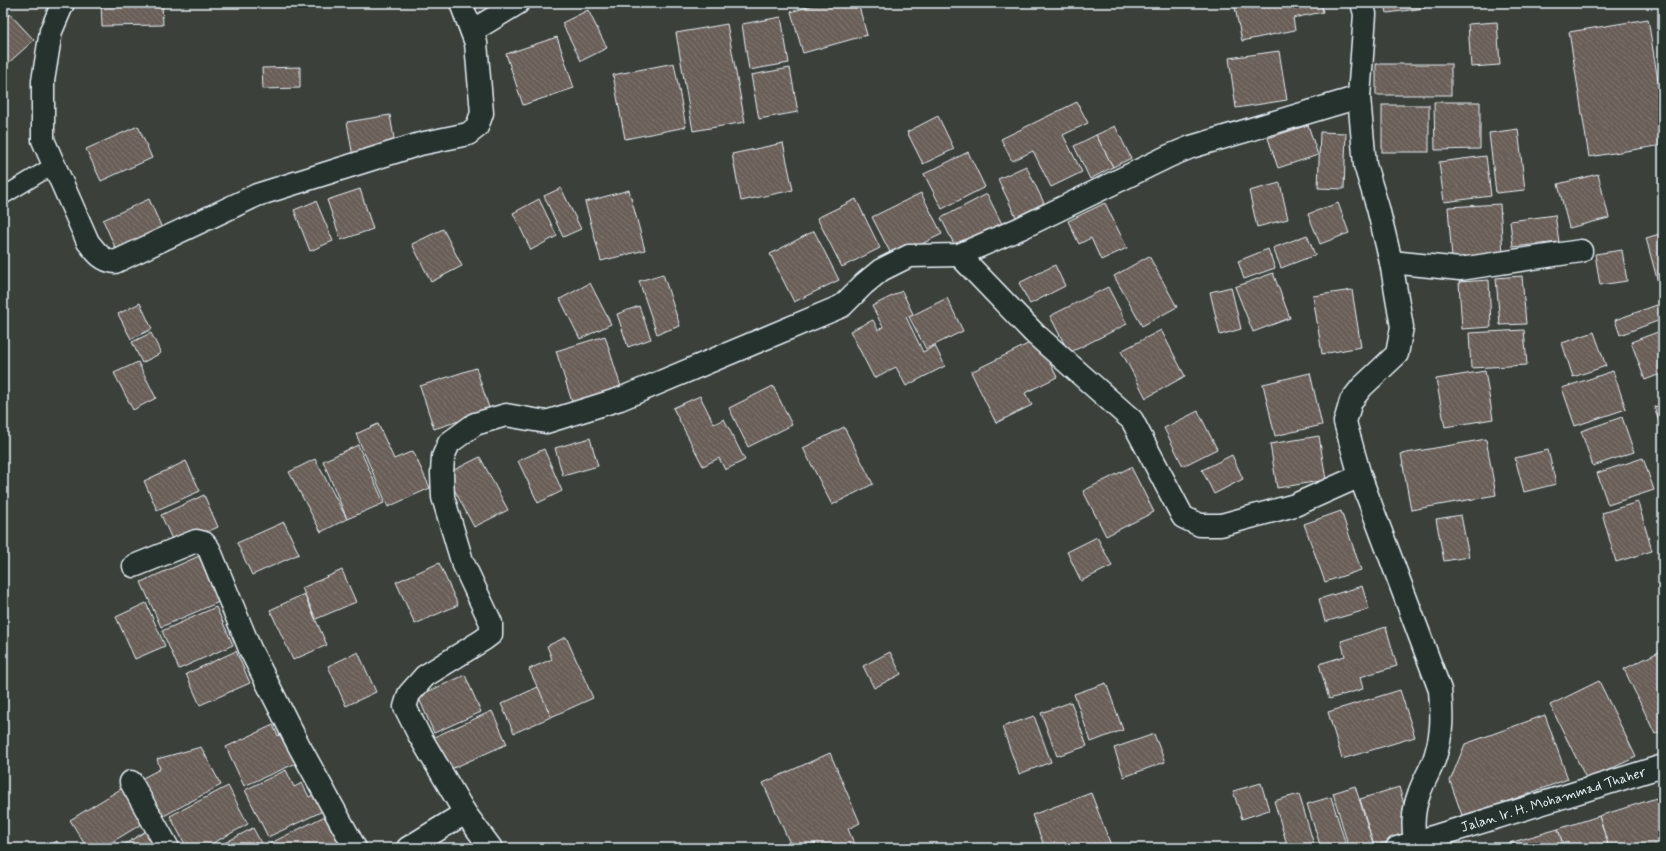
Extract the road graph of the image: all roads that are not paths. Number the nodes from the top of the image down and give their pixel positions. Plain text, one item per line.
1 (62, 3) edge
2 (461, 3) edge
3 (518, 3) edge
4 (1362, 3) edge
5 (472, 31) junction
6 (1359, 97) junction
7 (54, 165) junction
8 (3, 196) edge
9 (1581, 251) dead end
10 (959, 255) junction
11 (1391, 262) junction
12 (1360, 476) junction
13 (134, 566) dead end
14 (1663, 766) edge
15 (132, 782) dead end
16 (465, 813) junction
17 (1410, 846) edge
18 (168, 848) edge
19 (355, 848) edge
20 (408, 848) edge
21 (491, 848) edge

1 - 7 street
2 - 5 street
3 - 5 street
4 - 6 street
5 - 7 street
6 - 10 street
6 - 11 street
7 - 8 lane
9 - 11 street
10 - 12 street
10 - 16 street
11 - 12 street
12 - 17 street
13 - 19 street
14 - 17 street, Jalan Ir. H. Mohammad Thaher
15 - 18 street
16 - 20 street
16 - 21 street

